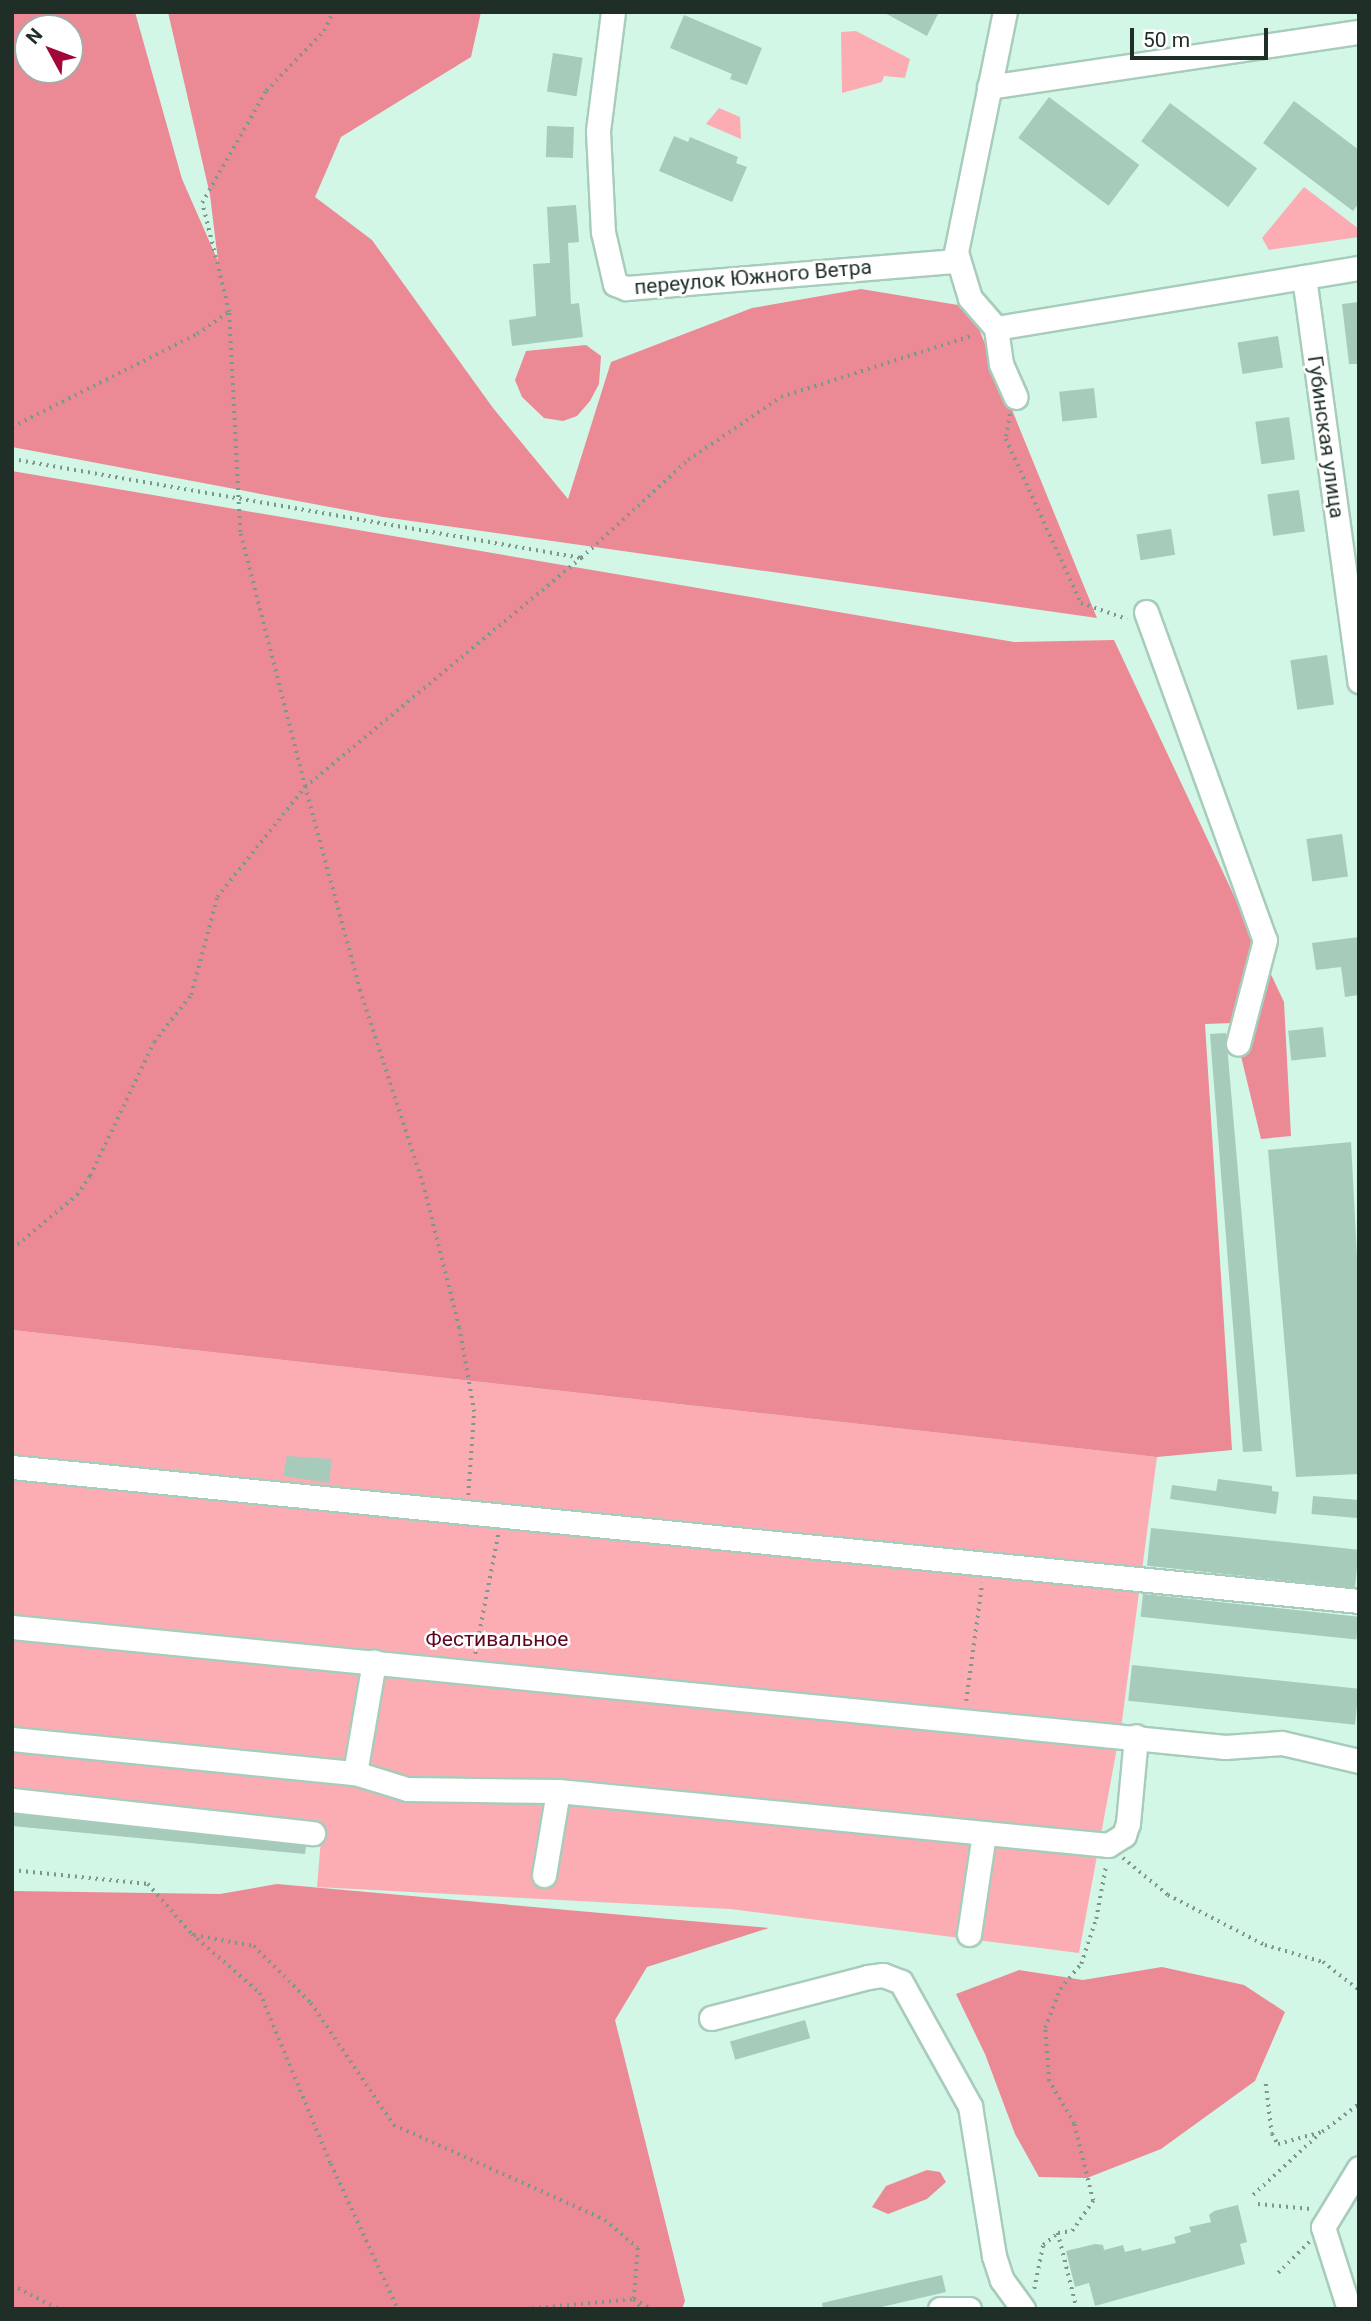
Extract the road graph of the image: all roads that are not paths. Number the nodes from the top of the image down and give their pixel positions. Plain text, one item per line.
1 (613, 12) edge
2 (1005, 12) edge
3 (1359, 32) edge
4 (989, 87) junction
5 (957, 261) junction
6 (1359, 268) edge
7 (1304, 276) junction
8 (996, 328) junction
9 (1016, 397) road end
10 (1148, 617) road end
11 (1359, 681) edge
12 (1238, 1044) dead end
13 (12, 1467) edge
14 (1359, 1601) edge
15 (12, 1627) edge
16 (374, 1662) junction
17 (1136, 1736) junction
18 (12, 1739) edge
19 (1359, 1761) edge
20 (355, 1773) junction
21 (558, 1791) junction
22 (12, 1800) edge
23 (313, 1833) dead end
24 (984, 1833) junction
25 (544, 1875) dead end
26 (969, 1934) dead end
27 (711, 2018) dead end
28 (1359, 2168) edge
29 (1029, 2304) edge
30 (940, 2309) edge
31 (969, 2309) edge
32 (1349, 2309) edge

1 - 5 street, переулок Южного Ветра
2 - 4 street
3 - 4 street
4 - 5 street
5 - 8 street
6 - 7 street
7 - 8 street
7 - 11 street, Губинская улица
8 - 9 street
10 - 12 street
13 - 14 street
15 - 16 street
16 - 17 street
16 - 20 street
17 - 19 street
17 - 24 street
18 - 20 street
20 - 21 street
21 - 24 street
21 - 25 street
22 - 23 street
24 - 26 street
27 - 29 street
28 - 32 street
30 - 31 street

